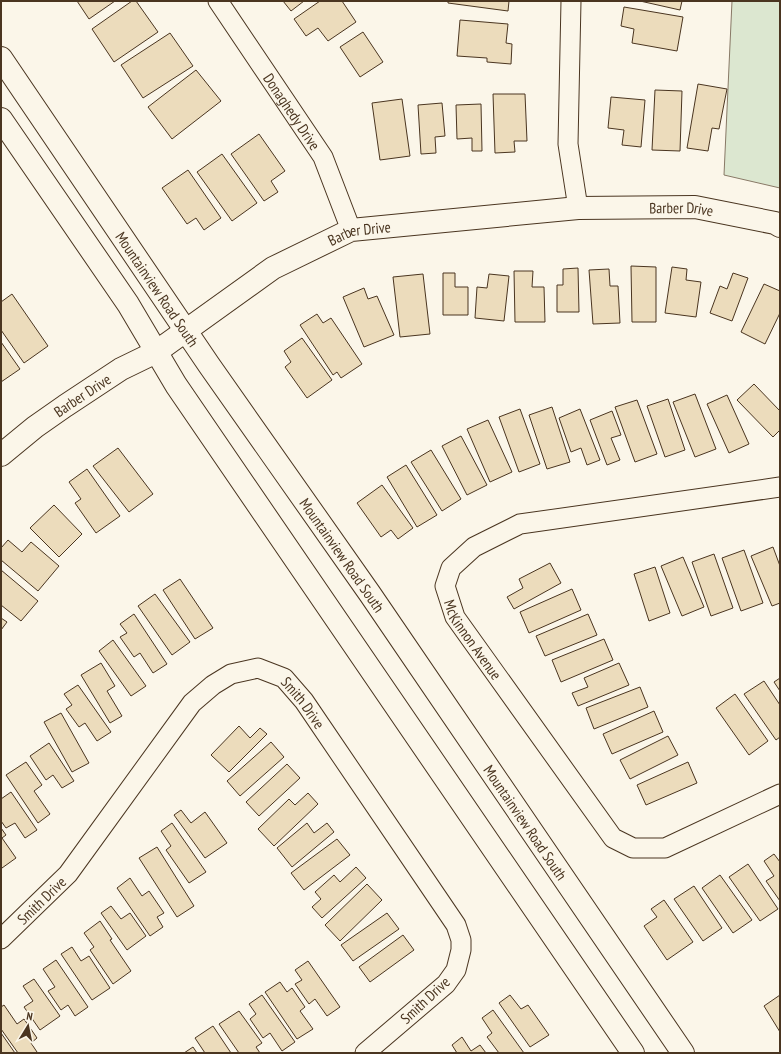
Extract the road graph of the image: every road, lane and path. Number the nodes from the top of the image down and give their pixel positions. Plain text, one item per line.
1 (218, 1) edge
2 (571, 1) edge
3 (1, 58) edge
4 (1, 119) edge
5 (578, 208) junction
6 (780, 226) edge
7 (351, 230) junction
8 (186, 330) junction
9 (156, 352) junction
10 (1, 455) edge
11 (780, 487) edge
12 (780, 794) edge
13 (1, 939) edge
14 (365, 1053) edge
15 (633, 1053) edge
16 (683, 1053) edge

1 - 7 street, Donaghedy Drive
2 - 5 street
3 - 8 main road, Mountainview Road South
4 - 9 main road
5 - 6 main road, Barber Drive
5 - 7 main road, Barber Drive
7 - 8 main road, Barber Drive
8 - 9 main road, Barber Drive
8 - 16 main road, Mountainview Road South
9 - 10 main road, Barber Drive
9 - 15 main road
11 - 12 street, McKinnon Avenue
13 - 14 street, Smith Drive

